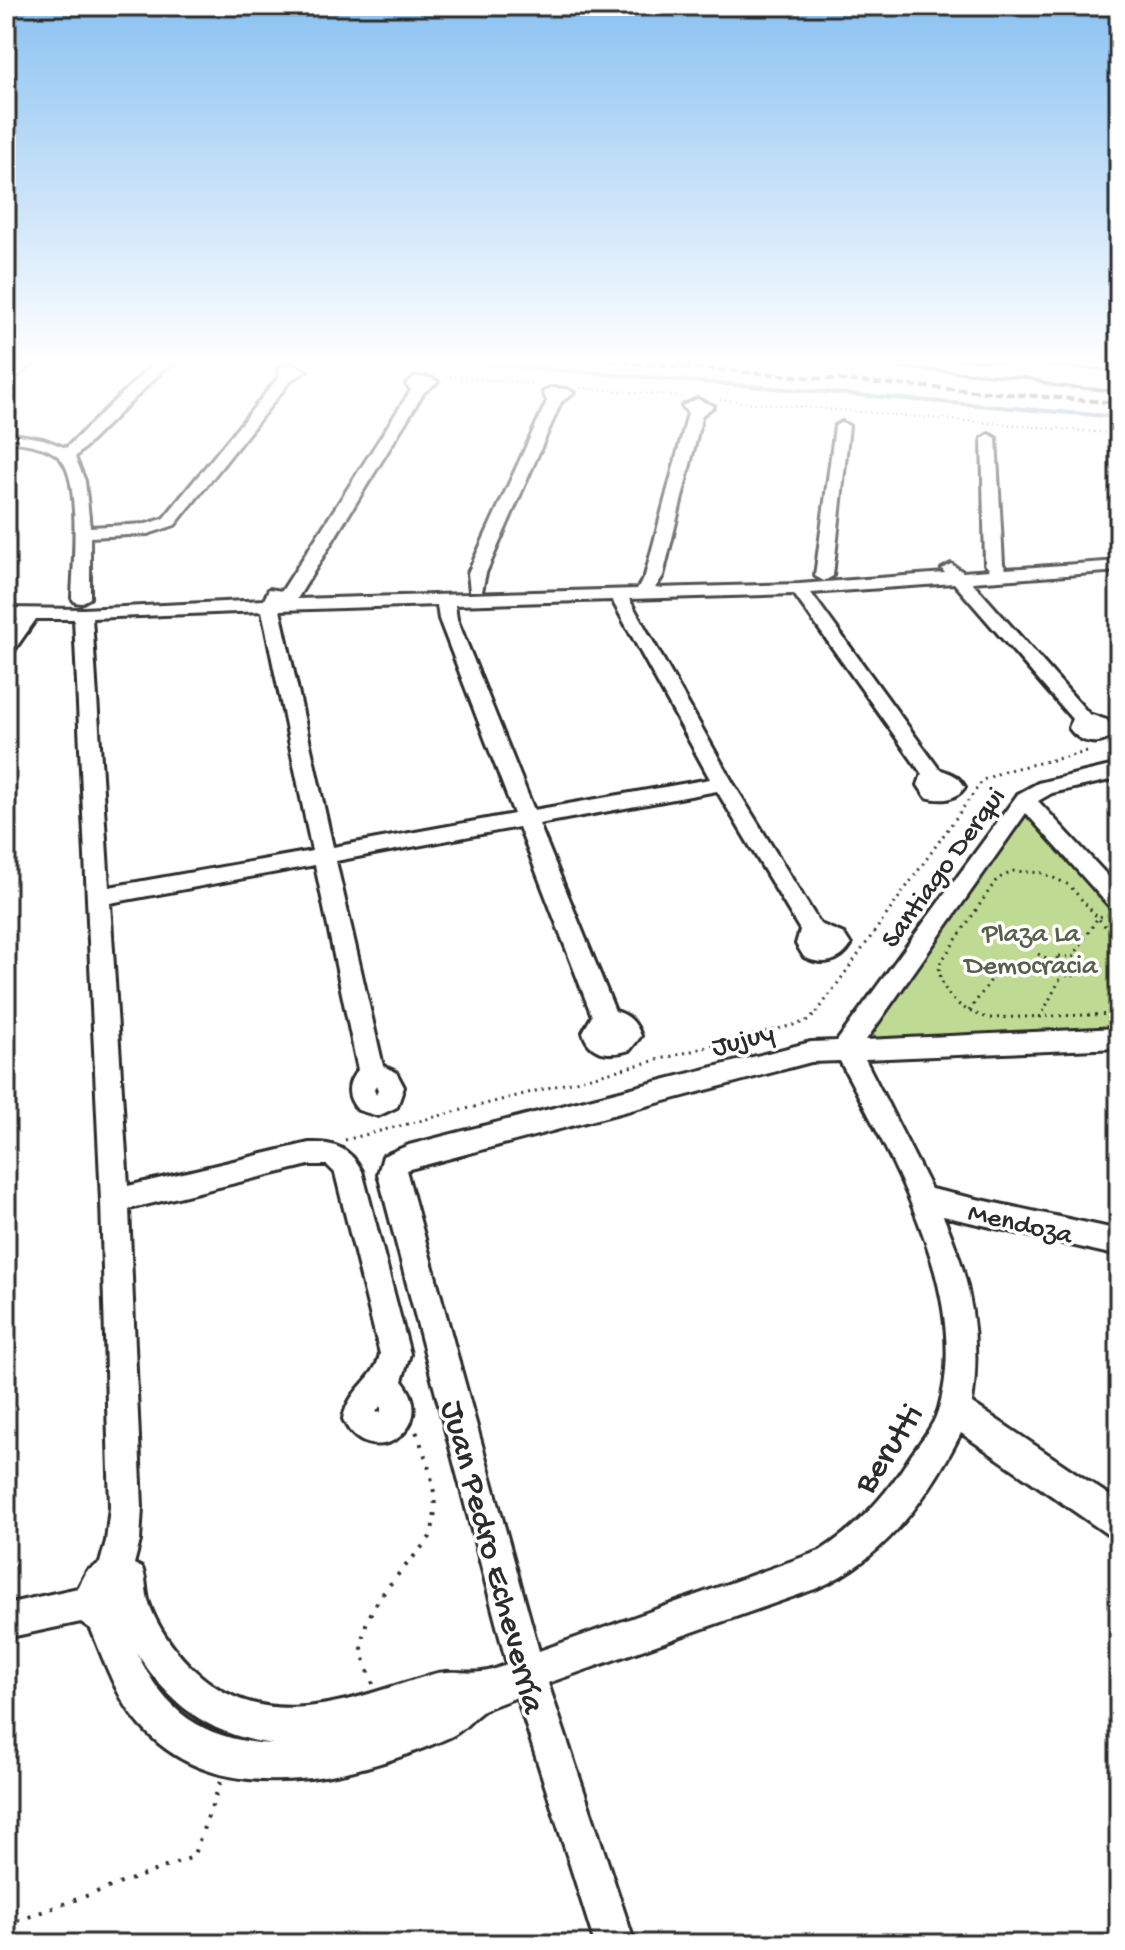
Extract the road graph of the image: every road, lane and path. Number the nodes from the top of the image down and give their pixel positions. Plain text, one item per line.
1 (59, 452) edge
2 (71, 452) edge
3 (225, 452) edge
4 (378, 452) edge
5 (532, 452) edge
6 (685, 452) edge
7 (838, 452) edge
8 (990, 452) edge
9 (67, 456) junction
10 (82, 532) junction
11 (1118, 563) edge
12 (997, 569) junction
13 (953, 573) junction
14 (818, 582) junction
15 (645, 588) junction
16 (482, 591) junction
17 (618, 595) junction
18 (452, 596) junction
19 (281, 599) junction
20 (84, 606) junction
21 (7, 611) edge
22 (30, 614) junction
23 (6, 648) edge
24 (1082, 718) dead end
25 (1090, 751) dead end
26 (1119, 771) edge
27 (932, 774) dead end
28 (723, 783) junction
29 (1025, 799) junction
30 (529, 819) junction
31 (325, 856) junction
32 (98, 897) junction
33 (1114, 908) edge
34 (1098, 917) junction
35 (812, 930) dead end
36 (1119, 942) edge
37 (1038, 954) dead end
38 (1073, 957) junction
39 (1053, 961) junction
40 (1062, 975) junction
41 (991, 980) dead end
42 (969, 1011) junction
43 (1119, 1014) edge
44 (605, 1017) dead end
45 (1041, 1017) junction
46 (1119, 1038) edge
47 (1028, 1041) junction
48 (846, 1048) junction
49 (372, 1074) dead end
50 (330, 1153) junction
51 (393, 1164) joint
52 (923, 1199) junction
53 (115, 1201) junction
54 (1119, 1243) edge
55 (955, 1410) junction
56 (399, 1414) joint
57 (1119, 1522) edge
58 (109, 1599) junction
59 (6, 1621) edge
60 (527, 1673) junction
61 (476, 1693) junction
62 (381, 1710) junction
63 (234, 1758) junction
64 (6, 1925) edge
65 (615, 1944) edge

1 - 9 street
2 - 9 street
3 - 10 street
4 - 19 street
5 - 16 street
6 - 15 street
7 - 14 street
8 - 12 street
9 - 10 street
10 - 20 street
11 - 12 street
12 - 13 street
13 - 14 street
13 - 24 street
14 - 15 street
14 - 27 street
15 - 16 street
15 - 17 street
16 - 17 street
16 - 18 street
17 - 28 street
18 - 19 street
18 - 30 street
19 - 20 street
19 - 31 street
20 - 21 street
20 - 22 street
20 - 32 street
21 - 22 street
22 - 23 street
25 - 50 path
26 - 29 street, Santiago Derqui
28 - 30 street
28 - 35 street
29 - 33 street
29 - 48 street, Santiago Derqui
30 - 31 street
30 - 44 street
31 - 32 street
31 - 49 street
32 - 53 street
33 - 34 path
34 - 36 path
34 - 38 path
34 - 42 path
37 - 39 path
38 - 39 path
38 - 40 path
39 - 40 path
40 - 45 path
41 - 42 path
42 - 45 path
43 - 45 path
45 - 47 path
46 - 47 street, Jujuy
47 - 48 street, Jujuy
48 - 51 street, Jujuy
48 - 52 street, Berutti
50 - 53 street
50 - 56 street
51 - 60 street, Juan Pedro Echeverría
52 - 54 street, Mendoza
52 - 55 street, Berutti
53 - 58 street
55 - 57 street
55 - 60 street, Berutti
56 - 62 path
58 - 59 street
58 - 62 street
58 - 63 street
60 - 61 street, Berutti
60 - 65 street, Juan Pedro Echeverría
61 - 62 street
61 - 63 street
63 - 64 path

